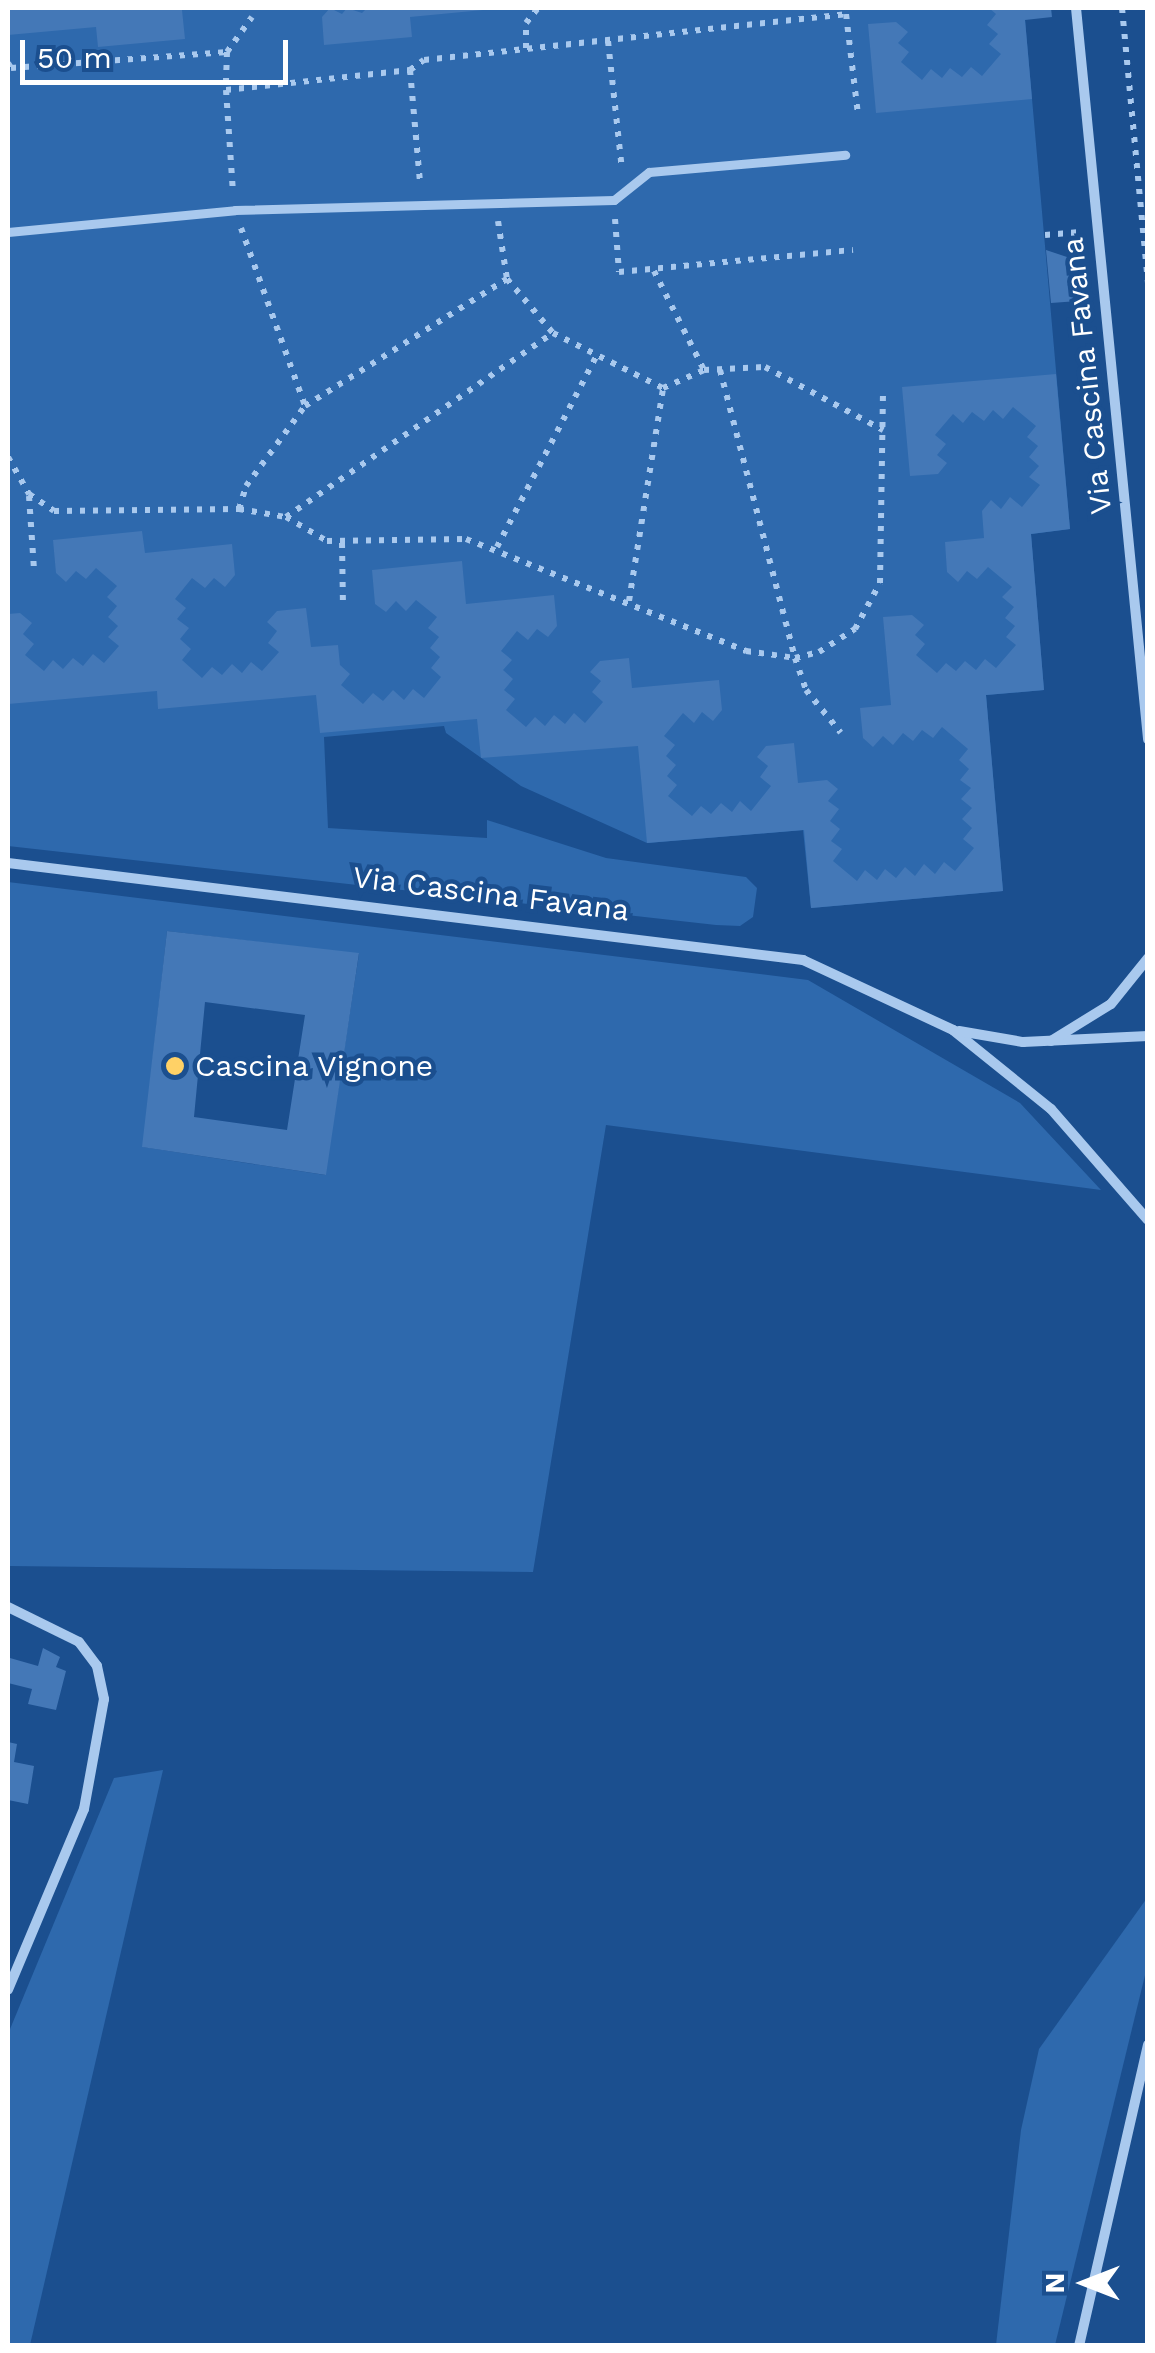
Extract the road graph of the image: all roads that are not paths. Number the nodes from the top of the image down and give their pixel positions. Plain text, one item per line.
1 (1076, 8) edge
2 (845, 155) dead end
3 (8, 232) edge
4 (1148, 739) edge
5 (8, 863) edge
6 (1148, 958) edge
7 (953, 1030) junction
8 (1148, 1036) edge
9 (1050, 1042) junction
10 (1148, 1220) edge
11 (8, 1607) edge
12 (8, 1990) edge
13 (1148, 2045) edge
14 (1079, 2346) edge

1 - 4 street, Via Cascina Favana
2 - 3 street
5 - 7 street, Via Cascina Favana
6 - 9 street
7 - 9 street, Via Cascina Favana
7 - 10 street, Via Cascina Favana
8 - 9 street, Via Cascina Favana
11 - 12 street
13 - 14 street

